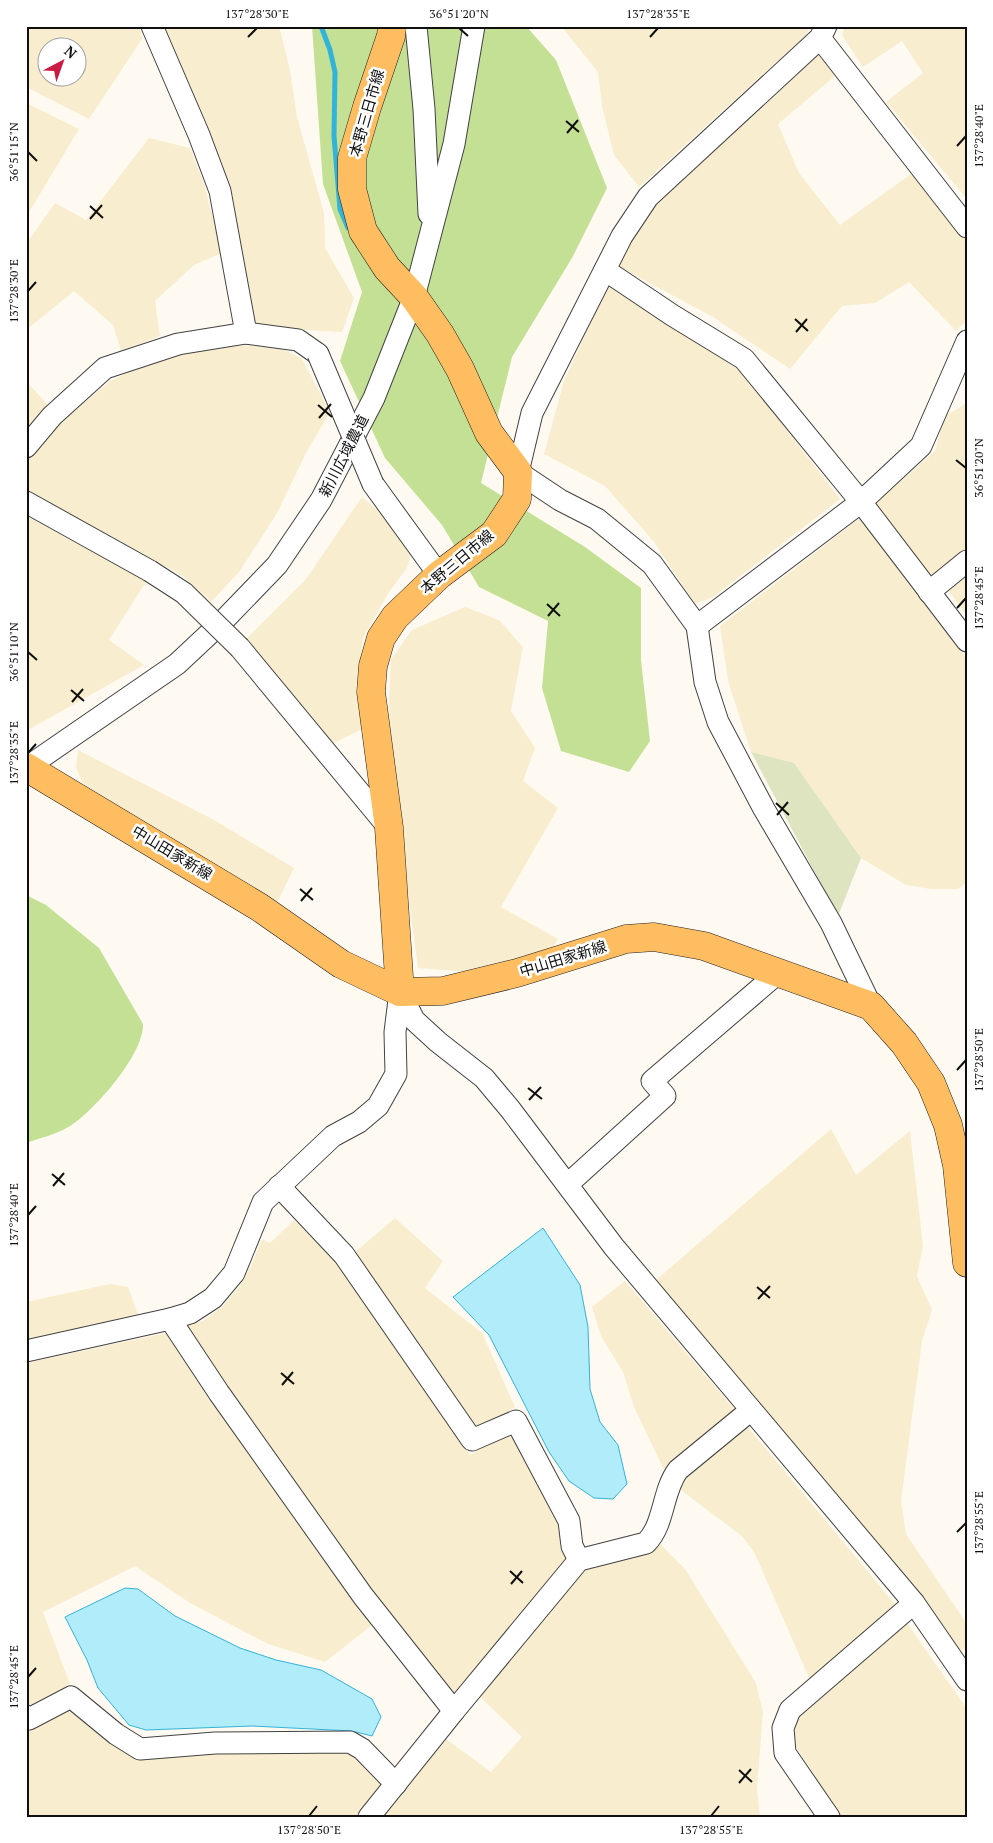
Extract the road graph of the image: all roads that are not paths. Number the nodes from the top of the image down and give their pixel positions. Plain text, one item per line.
1 (152, 26) edge
2 (392, 26) edge
3 (416, 26) edge
4 (474, 26) edge
5 (823, 32) edge
6 (967, 227) edge
7 (430, 234) junction
8 (605, 270) junction
9 (414, 297) junction
10 (246, 333) junction
11 (967, 341) edge
12 (26, 446) edge
13 (518, 472) junction
14 (26, 502) edge
15 (861, 502) junction
16 (967, 562) edge
17 (439, 575) junction
18 (929, 592) junction
19 (697, 626) junction
20 (967, 642) edge
21 (26, 767) edge
22 (389, 828) junction
23 (778, 973) junction
24 (400, 992) junction
25 (871, 1006) junction
26 (962, 1160) edge
27 (568, 1184) junction
28 (278, 1186) junction
29 (967, 1263) edge
30 (170, 1319) junction
31 (26, 1351) edge
32 (751, 1410) junction
33 (579, 1560) junction
34 (914, 1603) junction
35 (967, 1680) edge
36 (454, 1711) junction
37 (26, 1716) edge
38 (396, 1784) junction
39 (370, 1817) edge
40 (829, 1817) edge

1 - 10 street
2 - 9 main road, 本野三日市線
3 - 7 street
4 - 7 street, 新川広域農道
5 - 6 street
5 - 8 street
7 - 9 street, 新川広域農道
8 - 13 street
8 - 15 street
9 - 13 main road, 本野三日市線
9 - 21 street, 新川広域農道
10 - 12 street
10 - 17 street, bridge
11 - 15 street
13 - 17 main road, 本野三日市線
13 - 19 street
14 - 22 street, bridge
15 - 18 street
15 - 19 street
16 - 18 street
17 - 22 main road, 本野三日市線
18 - 20 street
19 - 25 street
21 - 24 main road, 中山田家新線
22 - 24 main road, 本野三日市線
23 - 24 main road, 中山田家新線
23 - 25 main road, 中山田家新線
23 - 27 street
24 - 27 street
24 - 28 street
25 - 26 main road, 中山田家新線
26 - 29 main road, 中山田家新線
27 - 32 street
28 - 30 street
28 - 33 street
30 - 31 street
30 - 36 street
32 - 33 street
32 - 34 street
33 - 36 street
34 - 35 street
34 - 40 street
36 - 38 street
37 - 38 street
38 - 39 street

